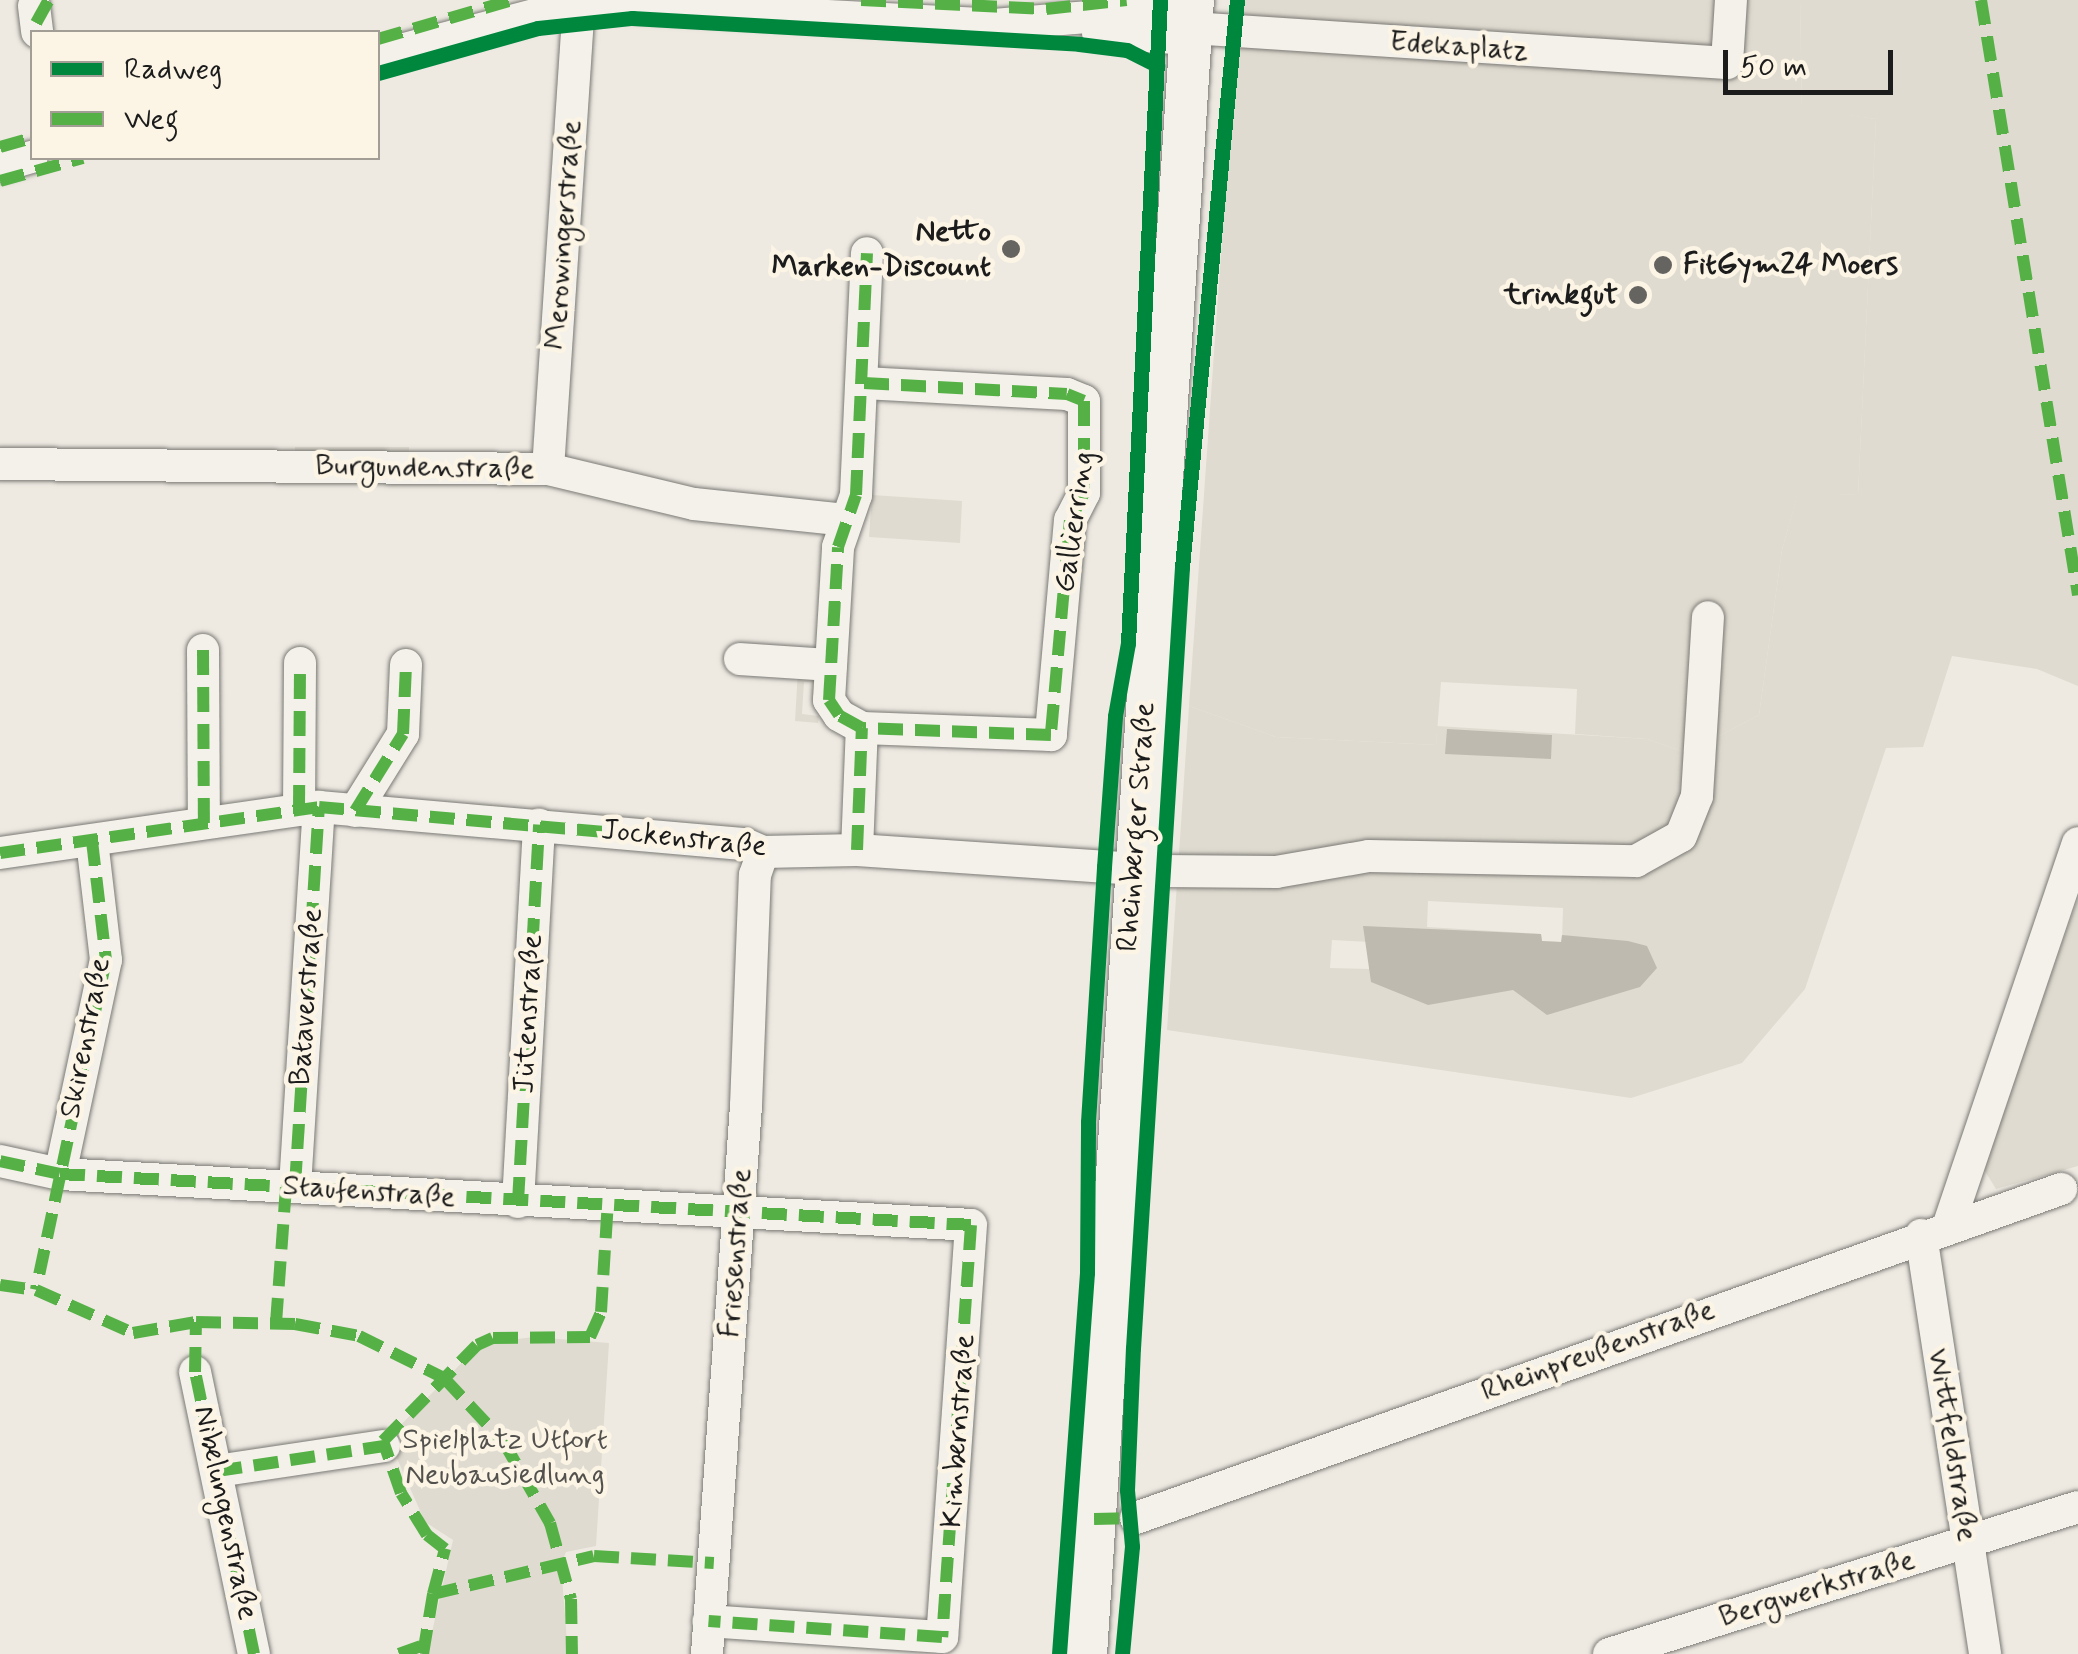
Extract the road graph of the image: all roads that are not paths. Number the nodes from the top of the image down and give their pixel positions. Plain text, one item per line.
1 (1731, 0) edge
2 (580, 2) edge
3 (787, 7) edge
4 (1192, 19) edge
5 (380, 55) edge
6 (30, 158) edge
7 (0, 166) edge
8 (867, 253) dead end
9 (864, 383) junction
10 (0, 464) edge
11 (548, 469) junction
12 (844, 520) junction
13 (1708, 618) dead end
14 (203, 650) dead end
15 (740, 658) dead end
16 (300, 664) dead end
17 (406, 664) dead end
18 (831, 664) junction
19 (862, 728) junction
20 (309, 808) junction
21 (355, 811) junction
22 (204, 823) junction
23 (539, 825) junction
24 (92, 841) junction
25 (2078, 844) edge
26 (858, 850) junction
27 (763, 852) junction
28 (0, 854) edge
29 (1133, 869) junction
30 (0, 1161) edge
31 (60, 1174) junction
32 (296, 1186) junction
33 (2061, 1189) dead end
34 (518, 1202) junction
35 (739, 1212) junction
36 (1935, 1230) junction
37 (195, 1372) dead end
38 (384, 1446) dead end
39 (217, 1470) junction
40 (2078, 1507) edge
41 (1136, 1518) dead end
42 (1967, 1542) junction
43 (708, 1638) edge
44 (254, 1654) edge
45 (1086, 1654) edge
46 (1609, 1654) edge
47 (1985, 1654) edge

1 - 4 street, Edekaplatz
2 - 3 street, Edekaplatz
2 - 5 street, Edekaplatz
2 - 11 street, Merowingerstraße
3 - 4 street, Edekaplatz
4 - 29 main road, Rheinberger Straße
6 - 7 street
8 - 9 street
9 - 12 street
9 - 19 street, Gallierring
10 - 11 street, Burgundenstraße
11 - 12 street, Burgundenstraße
12 - 18 street
13 - 29 street, Jockenstraße
14 - 22 street
15 - 18 street
16 - 20 street
17 - 21 street
18 - 19 street
19 - 26 street
20 - 21 street, Jockenstraße
20 - 22 street, Jockenstraße
20 - 32 street, Bataverstraße
21 - 23 street, Jockenstraße
22 - 24 street, Jockenstraße
23 - 27 street, Jockenstraße
23 - 34 street, Jütenstraße
24 - 28 street, Jockenstraße
24 - 31 street, Skirenstraße
25 - 36 street, Wittfeldstraße
26 - 27 street, Jockenstraße
26 - 29 street, Jockenstraße
27 - 35 street, Friesenstraße
29 - 45 main road, Rheinberger Straße
30 - 31 street, Staufenstraße
31 - 32 street, Staufenstraße
32 - 34 street, Staufenstraße
33 - 36 street, Rheinpreußenstraße
34 - 35 street, Staufenstraße
35 - 43 street, Friesenstraße
35 - 43 street, Kimbernstraße
36 - 41 street, Rheinpreußenstraße
36 - 42 street, Wittfeldstraße
37 - 39 street, Nibelungenstraße
38 - 39 street
39 - 44 street, Nibelungenstraße
40 - 42 street, Bergwerkstraße
42 - 46 street, Bergwerkstraße
42 - 47 street, Wittfeldstraße

